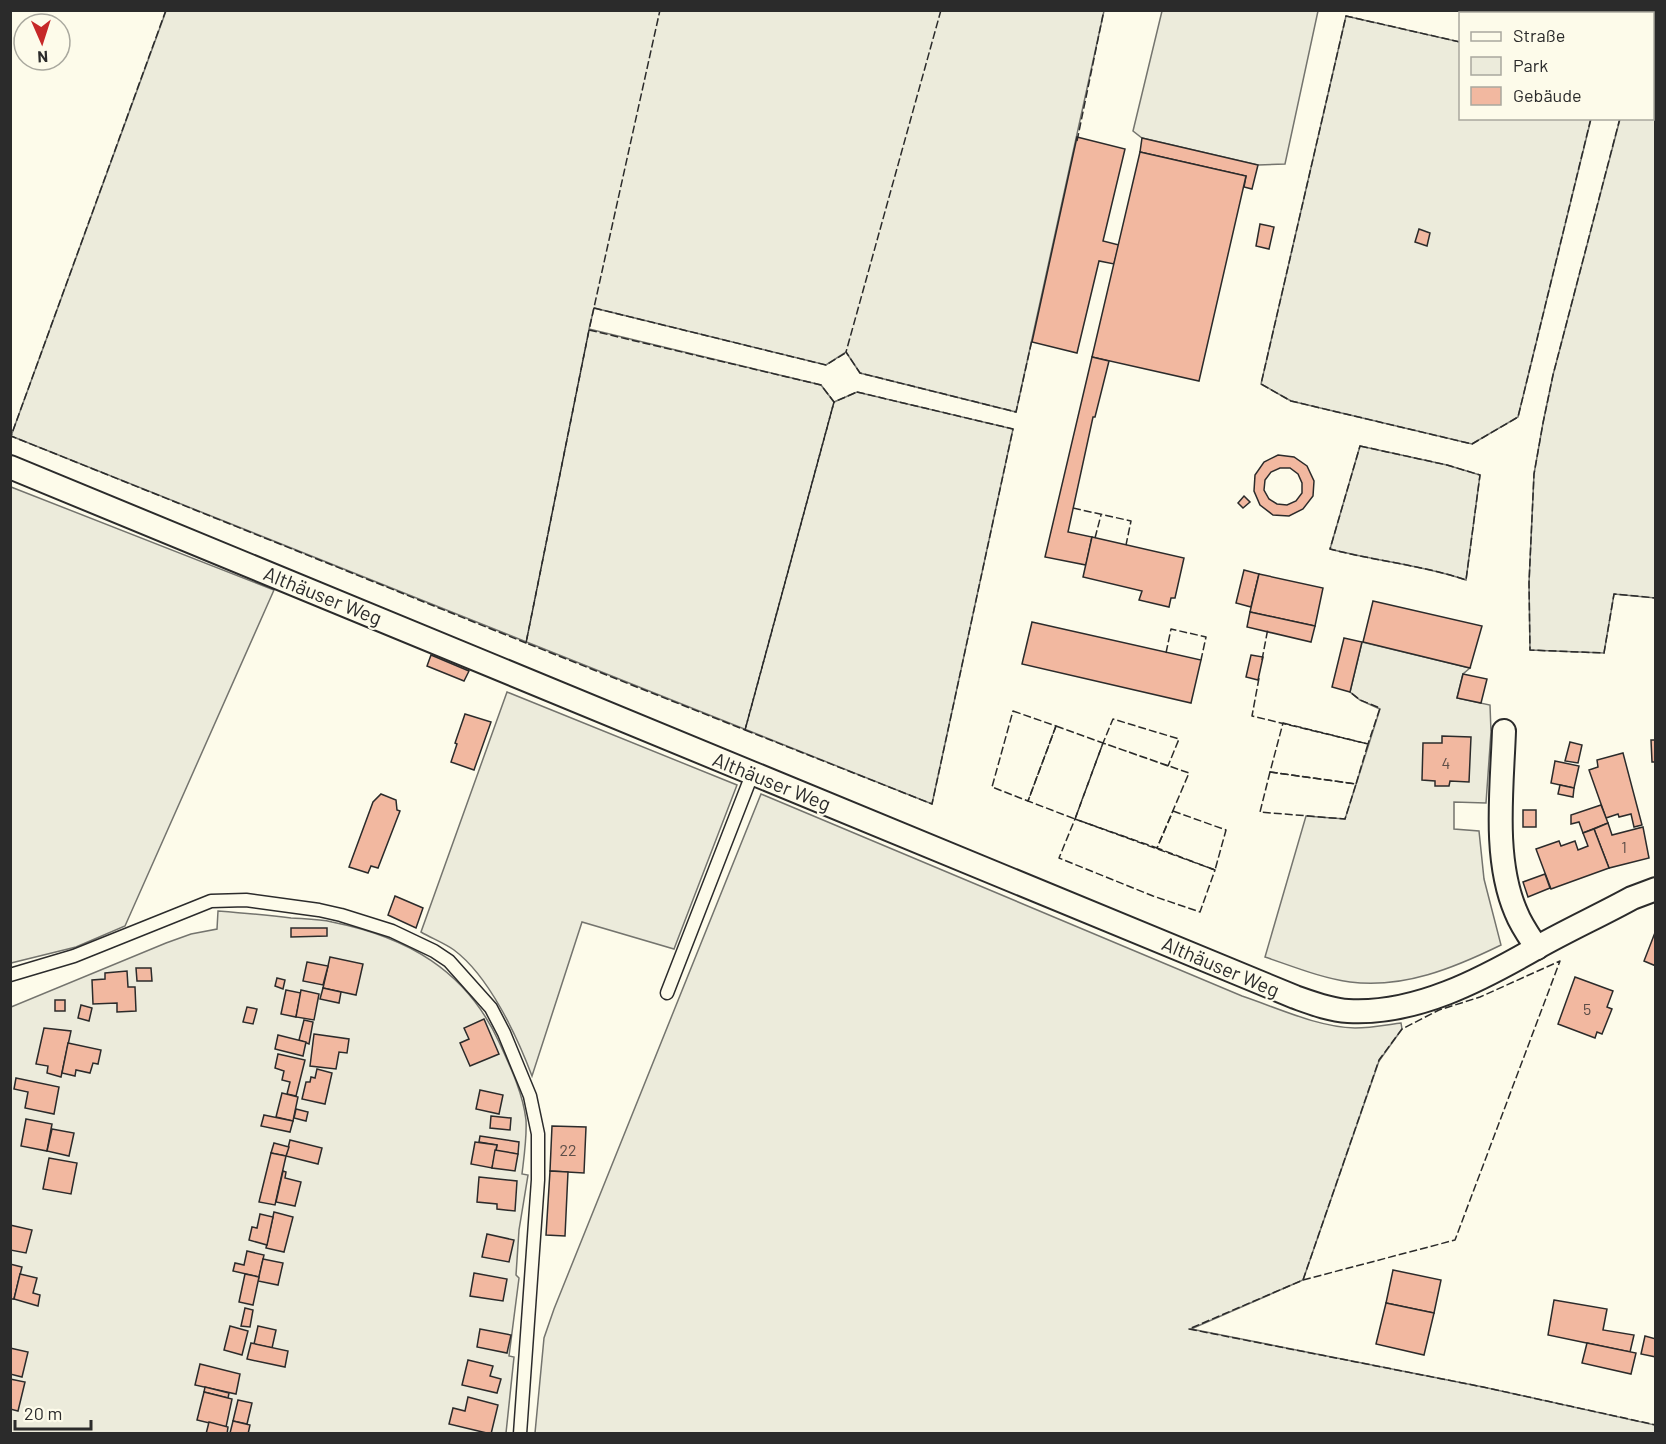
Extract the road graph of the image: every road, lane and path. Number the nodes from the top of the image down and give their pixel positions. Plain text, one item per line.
1 (10, 468) edge
2 (1504, 731) dead end
3 (753, 772) junction
4 (1656, 889) edge
5 (1537, 948) junction
6 (10, 975) edge
7 (667, 993) dead end
8 (520, 1434) edge

1 - 3 street, Althäuser Weg
2 - 5 street
3 - 5 street, Althäuser Weg
3 - 7 lane
4 - 5 street, Althäuser Weg
6 - 8 lane

